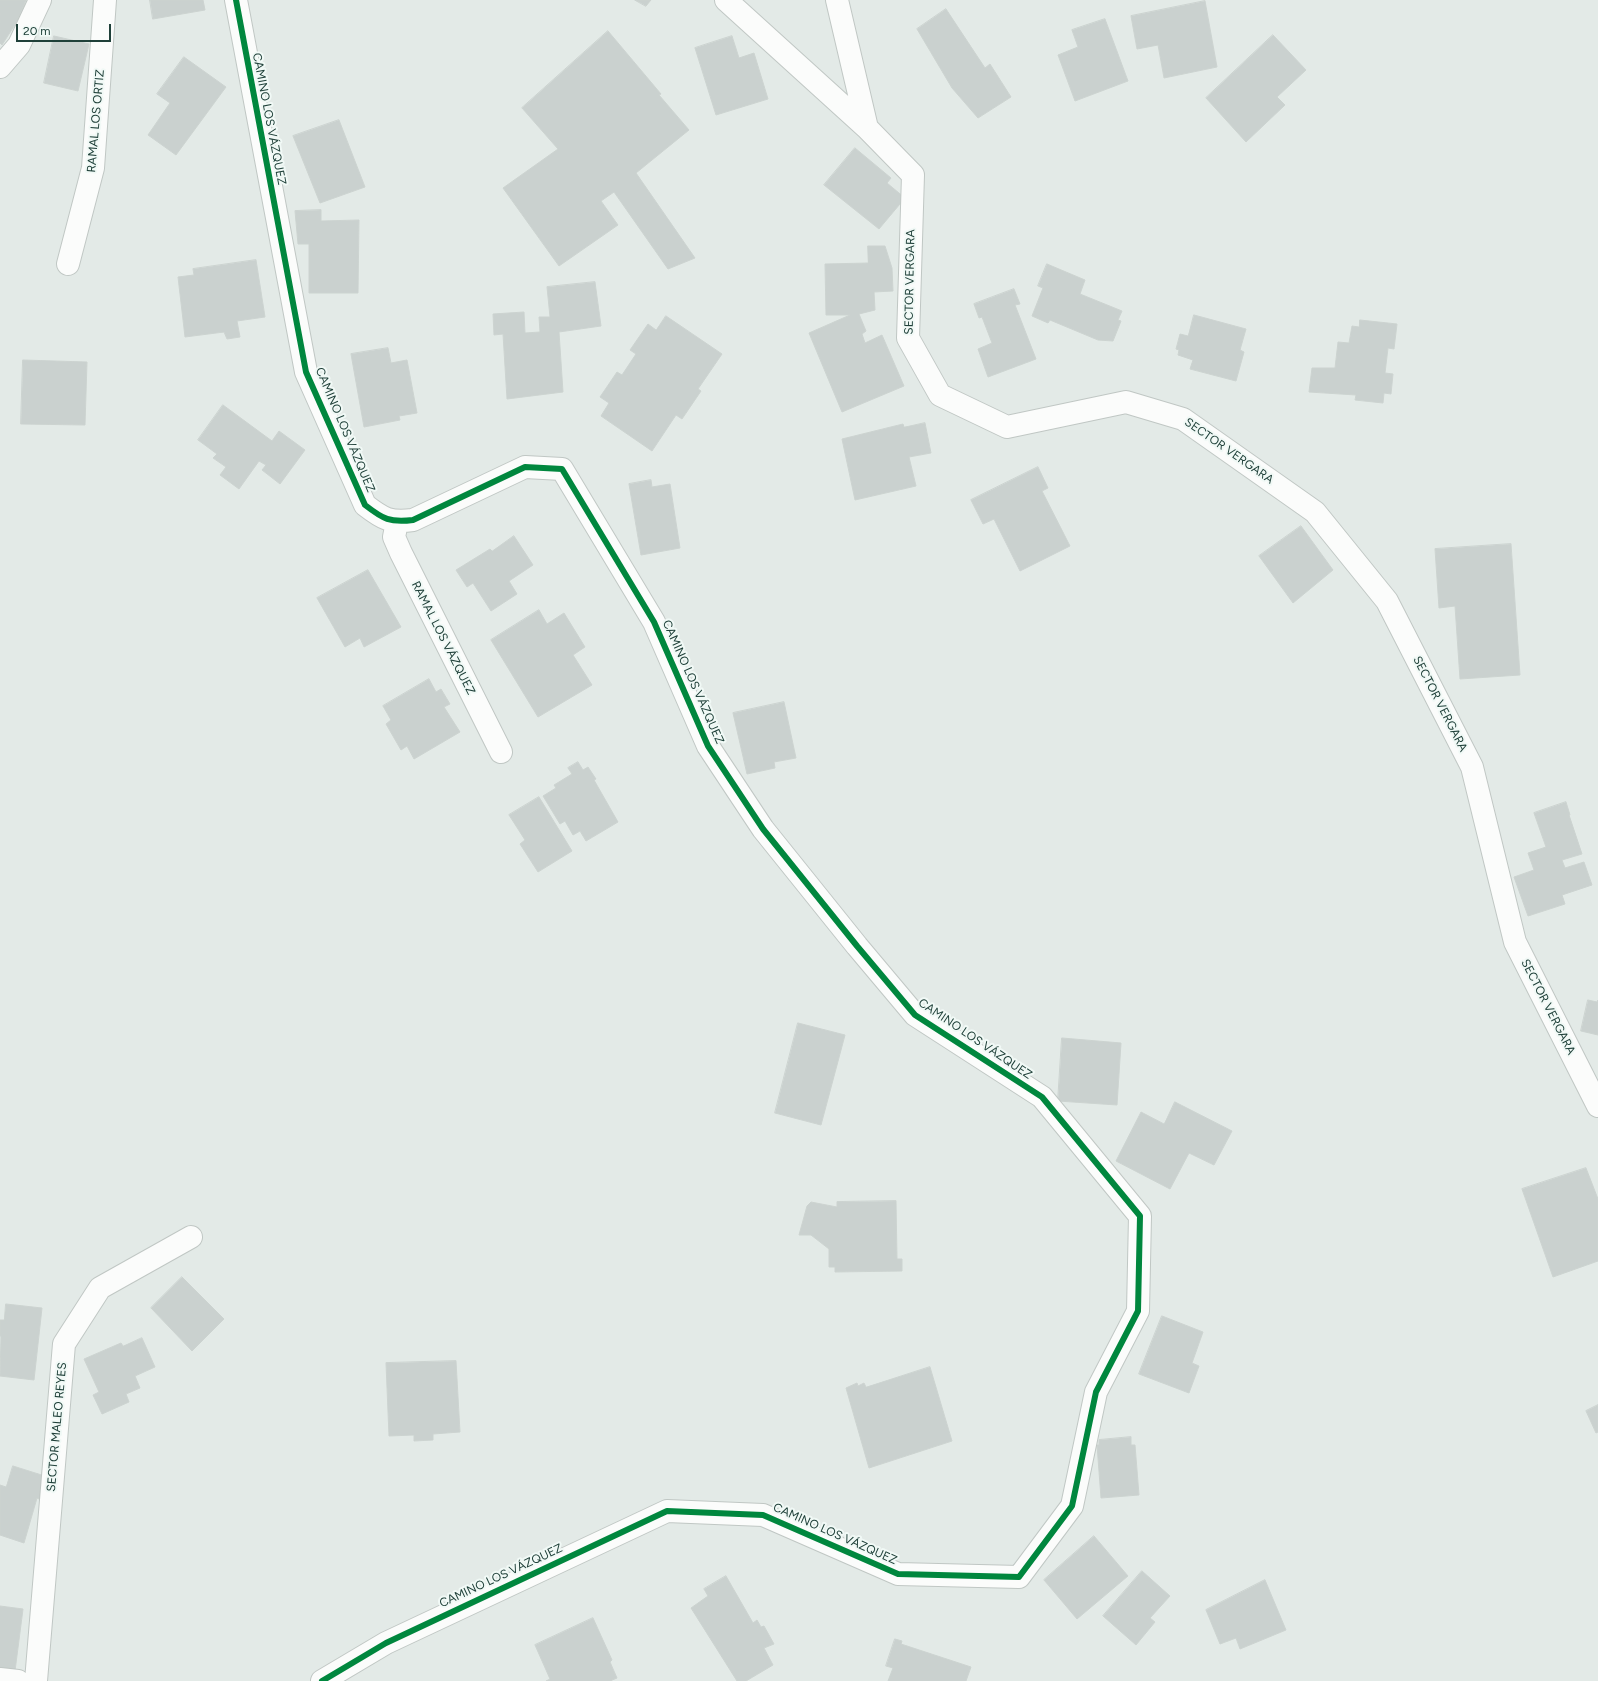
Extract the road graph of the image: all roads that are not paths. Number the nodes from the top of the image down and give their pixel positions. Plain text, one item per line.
1 (40, 0) edge
2 (105, 0) edge
3 (236, 0) edge
4 (726, 0) edge
5 (837, 0) edge
6 (0, 66) edge
7 (867, 128) junction
8 (68, 264) dead end
9 (396, 522) junction
10 (501, 752) dead end
11 (1598, 1106) edge
12 (191, 1237) dead end
13 (0, 1679) edge
14 (18, 1681) edge
15 (36, 1681) edge
16 (322, 1681) edge

1 - 6 street
2 - 8 street, RAMAL LOS ORTIZ
3 - 9 street, CAMINO LOS VÁZQUEZ
4 - 7 street, SECTOR VERGARA
5 - 7 street
7 - 11 street, SECTOR VERGARA
9 - 10 street, RAMAL LOS VÁZQUEZ
9 - 16 street, CAMINO LOS VÁZQUEZ
12 - 15 street, SECTOR MALEO REYES
13 - 14 street

